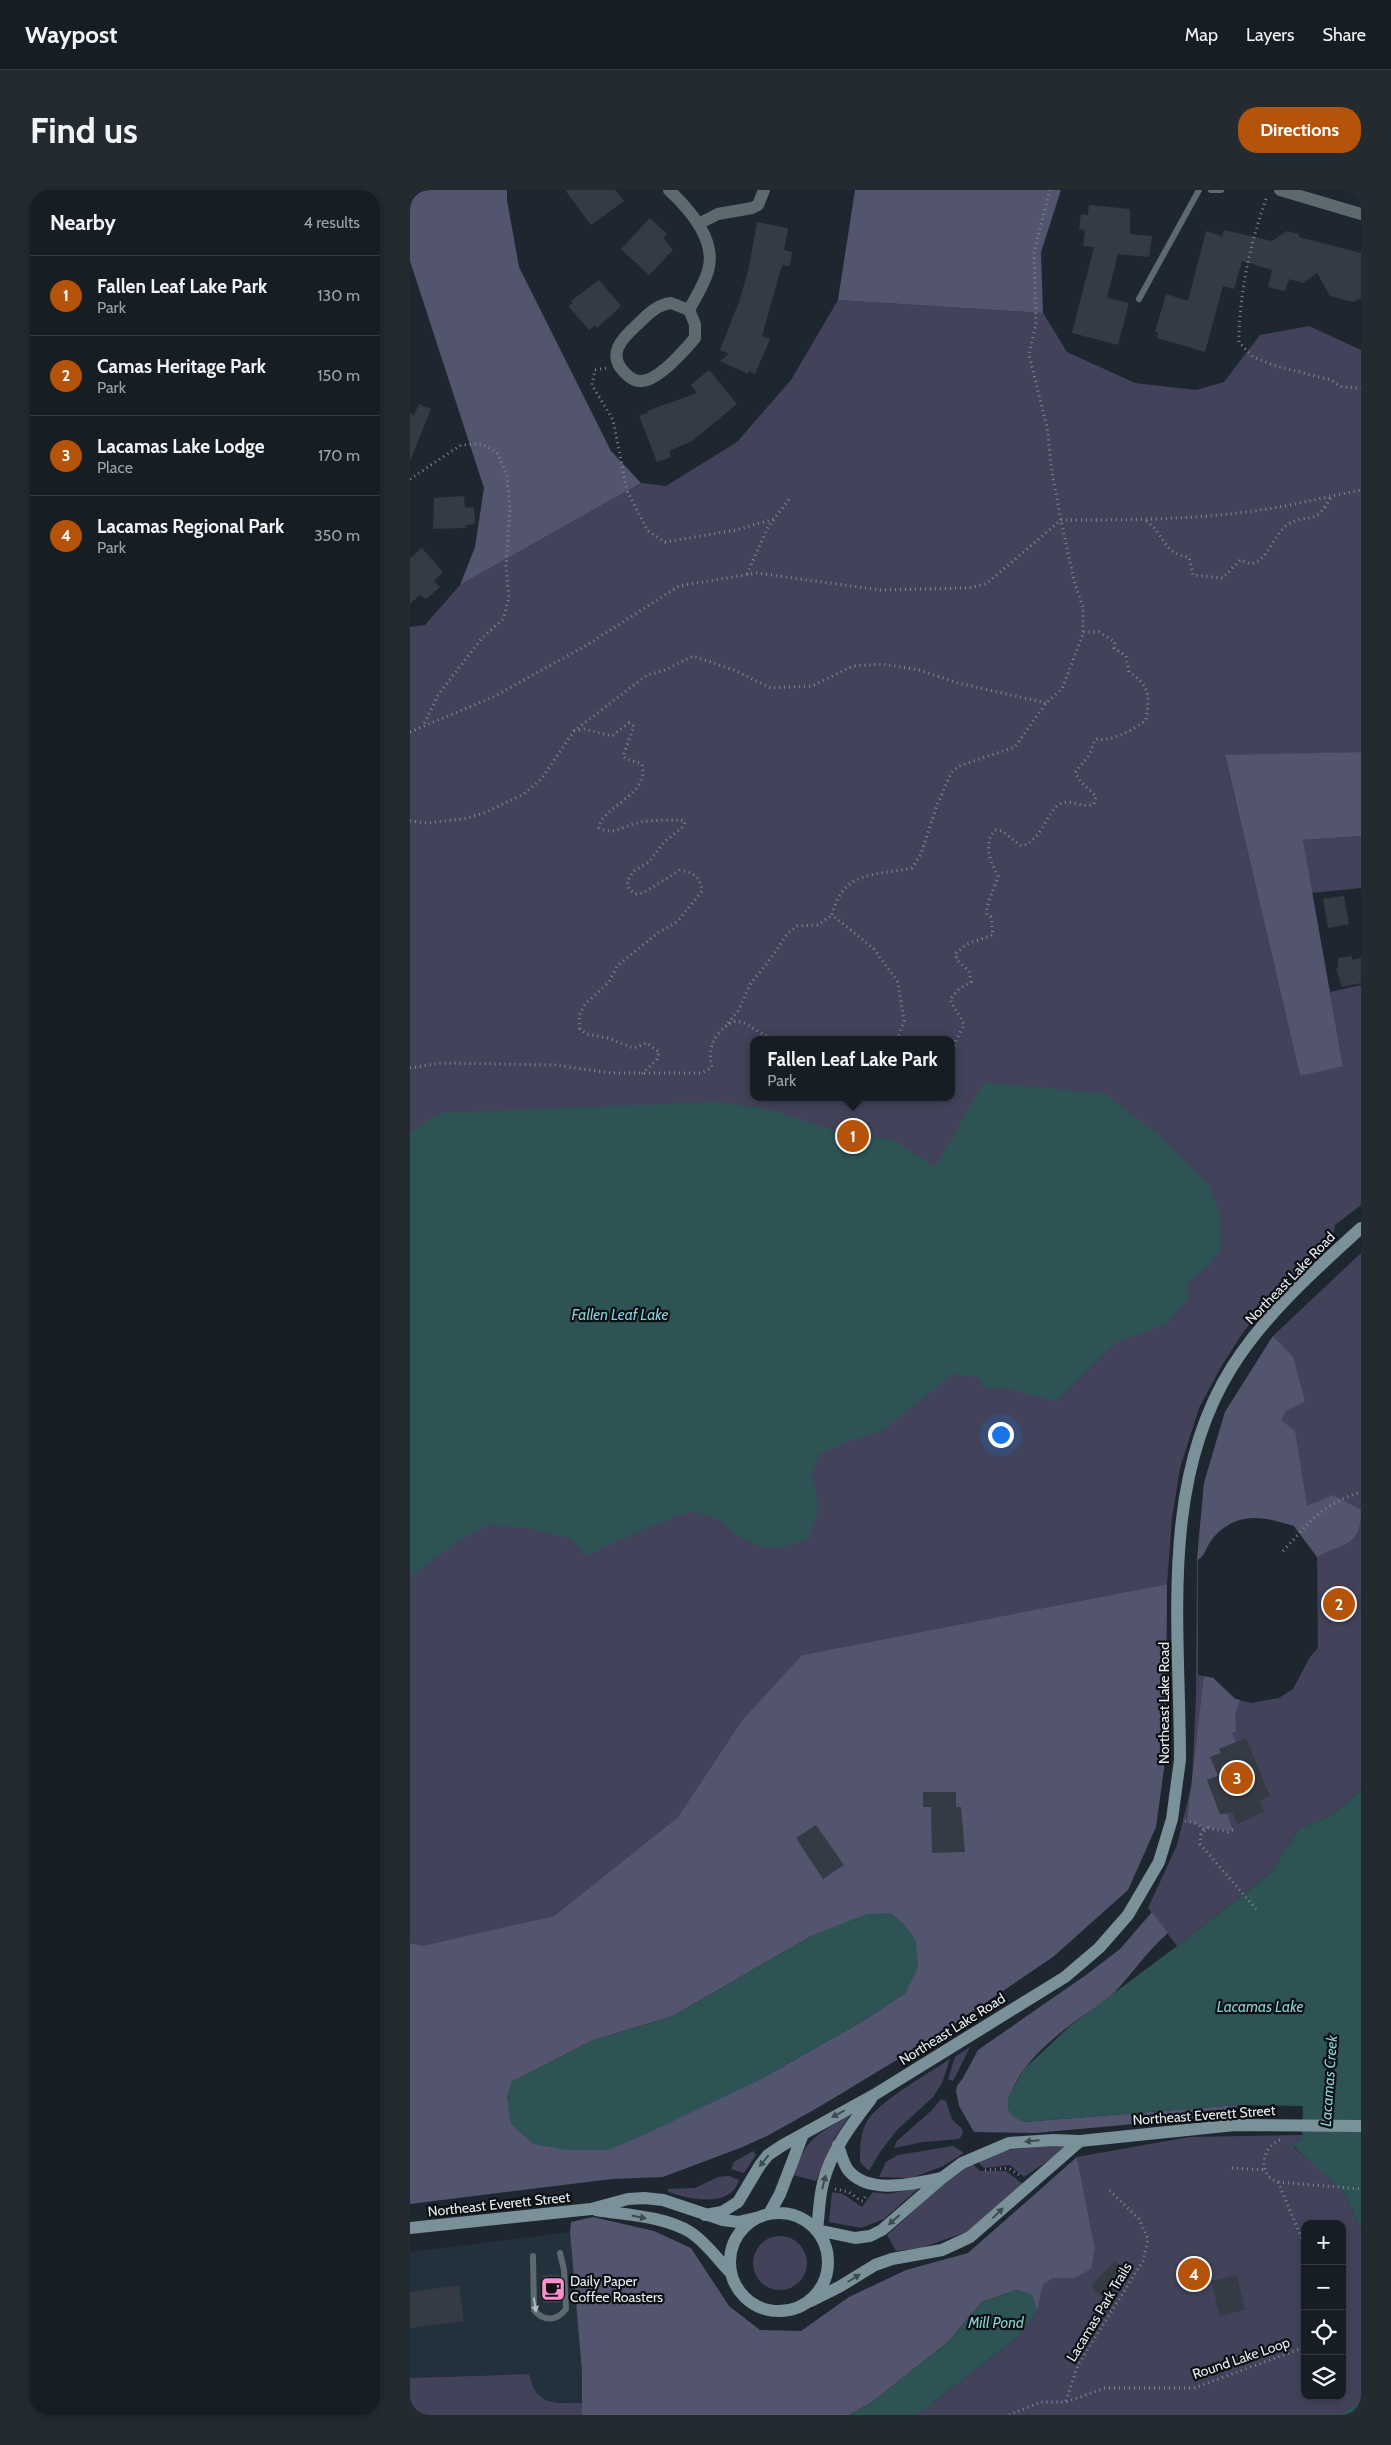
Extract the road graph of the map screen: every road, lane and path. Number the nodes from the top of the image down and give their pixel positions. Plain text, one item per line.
1 (670, 190) edge
2 (764, 190) edge
3 (1050, 190) edge
4 (1200, 190) edge
5 (1211, 190) edge
6 (1221, 190) edge
7 (1280, 190) edge
8 (1266, 199) dead end
9 (1361, 214) edge
10 (698, 224) junction
11 (1139, 299) dead end
12 (689, 310) junction
13 (620, 367) junction
14 (1361, 388) edge
15 (410, 479) edge
16 (1361, 490) edge
17 (1331, 496) junction
18 (790, 498) dead end
19 (774, 518) junction
20 (1061, 520) junction
21 (1145, 520) junction
22 (747, 575) junction
23 (1083, 632) junction
24 (1046, 704) junction
25 (423, 726) junction
26 (574, 731) junction
27 (410, 732) edge
28 (410, 820) edge
29 (832, 915) junction
30 (726, 1024) junction
31 (768, 1036) edge
32 (898, 1036) edge
33 (955, 1046) edge
34 (410, 1068) edge
35 (642, 1074) junction
36 (1361, 1228) edge
37 (1361, 1492) edge
38 (1283, 1551) dead end
39 (1172, 1819) junction
40 (1204, 1830) junction
41 (1234, 1830) dead end
42 (1256, 1909) dead end
43 (874, 2095) junction
44 (1361, 2126) edge
45 (803, 2134) junction
46 (1288, 2137) dead end
47 (1080, 2141) junction
48 (838, 2145) junction
49 (1232, 2168) dead end
50 (980, 2169) dead end
51 (1265, 2170) junction
52 (1022, 2177) dead end
53 (942, 2178) junction
54 (1278, 2182) junction
55 (832, 2188) dead end
56 (1107, 2188) dead end
57 (1361, 2189) edge
58 (866, 2194) dead end
59 (591, 2209) junction
60 (705, 2215) junction
61 (765, 2215) junction
62 (410, 2228) edge
63 (817, 2230) junction
64 (1301, 2237) edge
65 (560, 2253) dead end
66 (532, 2256) dead end
67 (731, 2273) junction
68 (811, 2301) junction
69 (1301, 2348) edge
70 (1066, 2402) junction
71 (1009, 2415) edge

1 - 10 street
2 - 10 street
3 - 20 path
4 - 11 lane
5 - 6 lane
7 - 9 street
8 - 14 path
10 - 12 street
12 - 13 street
12 - 13 street
13 - 19 path
15 - 25 path
16 - 17 path
17 - 21 path
17 - 21 path
18 - 19 path
19 - 22 path
20 - 21 path
20 - 22 path
20 - 23 path
22 - 25 path
23 - 24 path
23 - 33 path
24 - 26 path
24 - 29 path
25 - 27 path
26 - 28 path
26 - 35 path
29 - 30 path
29 - 32 path
30 - 31 path
30 - 35 path
34 - 35 path
36 - 39 main road, Northeast Lake Road
37 - 38 path
39 - 40 path
39 - 43 main road, Northeast Lake Road
40 - 41 path
40 - 42 path
43 -> 45 main road, Northeast Lake Road
43 - 48 main road, Northeast Lake Road
44 - 47 main road, Northeast Everett Street
45 -> 60 main road, Northeast Lake Road
45 - 61 main road
46 - 51 path
47 -> 53 main road, Northeast Everett Street
68 -> 47 main road
48 - 53 main road
63 -> 48 main road, Northeast Lake Road
49 - 51 path
50 - 52 path
51 - 54 path
53 -> 63 main road, Northeast Everett Street
54 - 57 path
54 - 64 path
55 - 58 path
56 - 70 path, Lacamas Park Trails
59 - 60 main road, Northeast Everett Street
59 - 62 main road, Northeast Everett Street
59 -> 67 main road, Northeast Everett Street
60 - 61 main road, Northeast Everett Street
61 - 63 main road
61 - 67 main road
63 - 68 main road
66 -> 65 lane
67 - 68 main road
69 - 70 path, Round Lake Loop
70 - 71 path, Round Lake Loop

